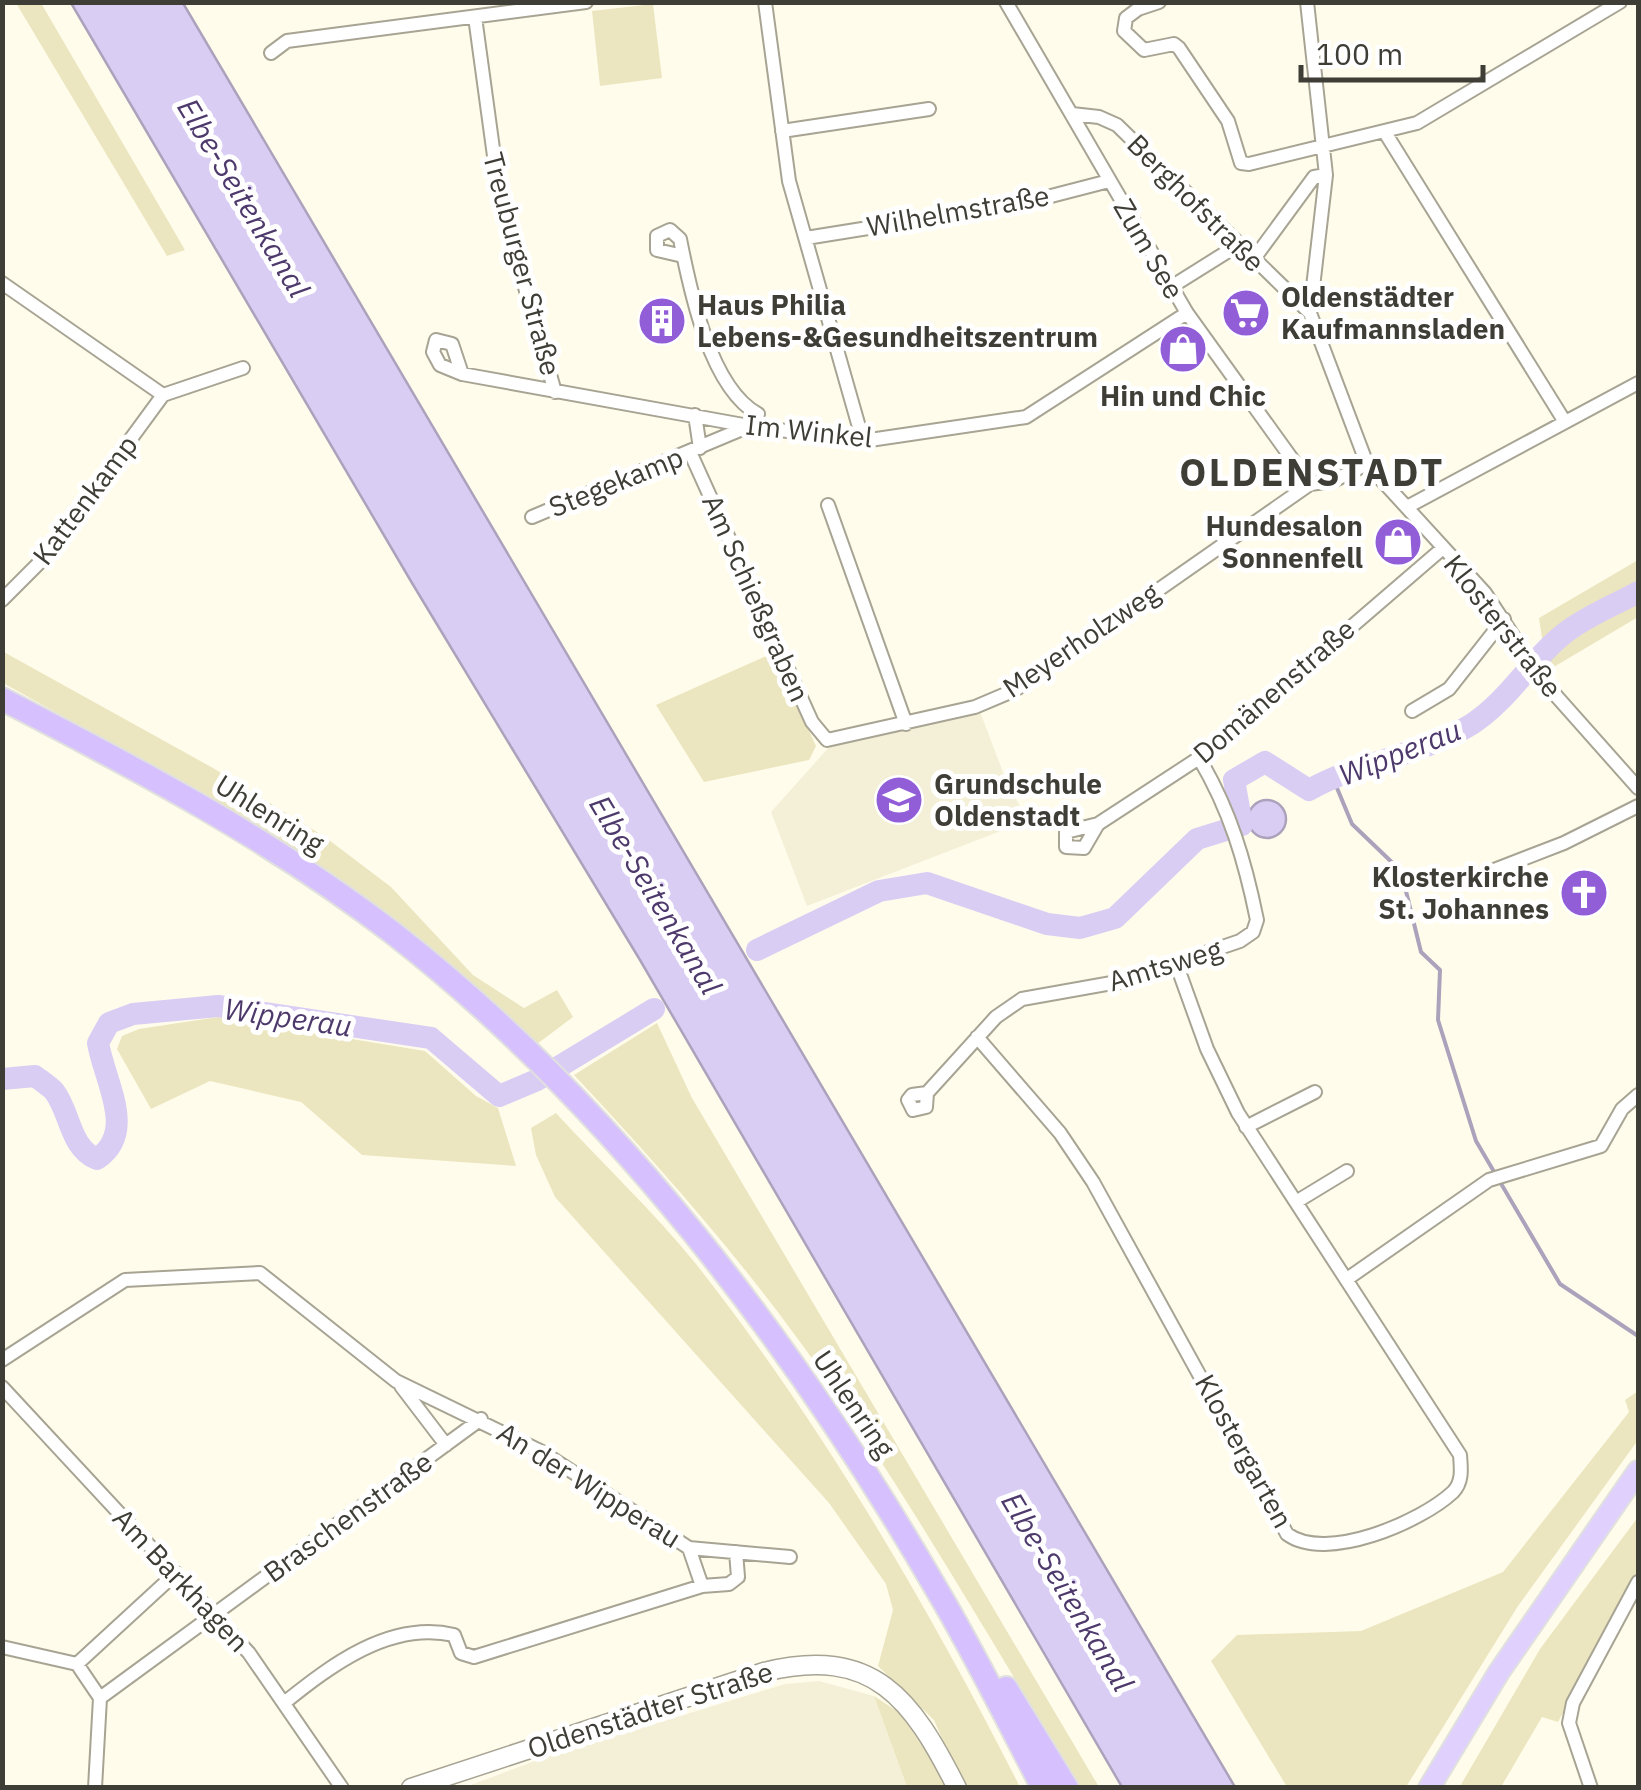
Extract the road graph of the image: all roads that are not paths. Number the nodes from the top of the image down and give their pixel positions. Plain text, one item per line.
1 (586, 2) edge
2 (765, 2) edge
3 (1006, 2) edge
4 (1159, 2) edge
5 (1307, 2) edge
6 (1620, 2) edge
7 (1598, 8) edge
8 (475, 17) junction
9 (271, 53) dead end
10 (929, 109) dead end
11 (1072, 114) junction
12 (782, 131) junction
13 (1386, 134) junction
14 (1326, 146) junction
15 (1326, 175) junction
16 (1109, 180) junction
17 (806, 238) junction
18 (1238, 245) junction
19 (683, 256) dead end
20 (1254, 260) junction
21 (2, 283) edge
22 (1171, 287) junction
23 (1187, 313) junction
24 (1310, 313) junction
25 (244, 368) dead end
26 (462, 374) dead end
27 (1638, 382) edge
28 (555, 392) junction
29 (163, 396) junction
30 (695, 416) junction
31 (1564, 422) junction
32 (752, 426) junction
33 (863, 441) junction
34 (695, 450) junction
35 (1367, 464) junction
36 (1310, 484) junction
37 (828, 505) dead end
38 (1407, 507) junction
39 (532, 517) dead end
40 (1443, 548) junction
41 (2, 600) edge
42 (1504, 619) junction
43 (2, 699) edge
44 (1412, 711) dead end
45 (906, 724) junction
46 (827, 740) joint
47 (1200, 758) junction
48 (1638, 788) edge
49 (1638, 806) edge
50 (1098, 824) dead end
51 (1463, 882) dead end
52 (1176, 963) junction
53 (977, 1037) junction
54 (1315, 1092) dead end
55 (927, 1093) dead end
56 (1638, 1095) edge
57 (1246, 1127) junction
58 (1347, 1171) dead end
59 (1296, 1202) junction
60 (1347, 1279) junction
61 (2, 1360) edge
62 (396, 1381) junction
63 (2, 1387) edge
64 (481, 1420) junction
65 (446, 1445) junction
66 (1638, 1470) edge
67 (689, 1548) junction
68 (736, 1552) junction
69 (790, 1557) dead end
70 (176, 1573) junction
71 (1638, 1582) edge
72 (702, 1586) junction
73 (938, 1591) junction
74 (216, 1615) junction
75 (2, 1648) edge
76 (77, 1664) junction
77 (100, 1698) junction
78 (284, 1703) junction
79 (95, 1788) edge
80 (342, 1788) edge
81 (411, 1788) edge
82 (957, 1788) edge
83 (1043, 1788) edge
84 (1067, 1788) edge
85 (1430, 1788) edge
86 (1591, 1788) edge

1 - 8 street
2 - 12 street
3 - 11 street, Zum See
4 - 14 street
5 - 14 street
6 - 7 street
7 - 13 street
8 - 9 street
8 - 28 street, Treuburger Straße
10 - 12 street
11 - 16 street, Zum See
11 - 18 street, Berghofstraße
12 - 17 street
13 - 14 street
13 - 31 street
14 - 15 street
15 - 20 street
15 - 24 street
16 - 17 street, Wilhelmstraße
16 - 22 street, Zum See
17 - 33 street
18 - 20 street, Berghofstraße
18 - 22 street
19 - 32 street
20 - 24 street, Berghofstraße
21 - 29 street
22 - 23 street, Zum See
23 - 33 street, Im Winkel
23 - 36 street, Zum See
24 - 35 street
25 - 29 street
26 - 28 street, Im Winkel
27 - 31 street
28 - 30 street, Im Winkel
29 - 41 street, Kattenkamp
30 - 32 street, Im Winkel
30 - 34 street, Stegekamp
31 - 38 street
32 - 33 street, Im Winkel
32 - 34 street, Stegekamp
34 - 39 street, Stegekamp
34 - 46 street, Am Schießgraben
35 - 36 street, Meyerholzweg
35 - 38 street, Klosterstraße
36 - 45 street, Meyerholzweg
37 - 45 street
38 - 40 street, Klosterstraße
40 - 42 street, Klosterstraße
40 - 47 street, Domänenstraße
42 - 44 street
42 - 48 street, Klosterstraße
43 - 73 highway, Uhlenring
45 - 46 street, Meyerholzweg
47 - 50 street, Domänenstraße
47 - 52 street, Amtsweg
49 - 51 street
52 - 53 street, Amtsweg
52 - 57 street, Klostergarten
53 - 55 street, Amtsweg
53 - 60 street, Klostergarten
54 - 57 street
56 - 60 street
57 - 59 street, Klostergarten
58 - 59 street
59 - 60 street, Klostergarten
61 - 62 street, An der Wipperau
62 - 64 street, An der Wipperau
62 - 65 street, An der Wipperau
63 - 70 street, Am Barkhagen
64 - 65 street, Braschenstraße
64 - 67 street, An der Wipperau
65 - 74 street, Braschenstraße
66 - 85 main road
67 - 68 street, An der Wipperau
67 - 72 street
68 - 69 street, An der Wipperau
68 - 72 street
70 - 74 street, Am Barkhagen
70 - 76 street
71 - 86 street
72 - 78 street
73 - 83 highway, Uhlenring
73 - 84 highway
74 - 77 street, Braschenstraße
74 - 78 street, Am Barkhagen
75 - 76 street
76 - 77 street
77 - 79 street
78 - 80 street, Am Barkhagen
81 - 82 street, Oldenstädter Straße

